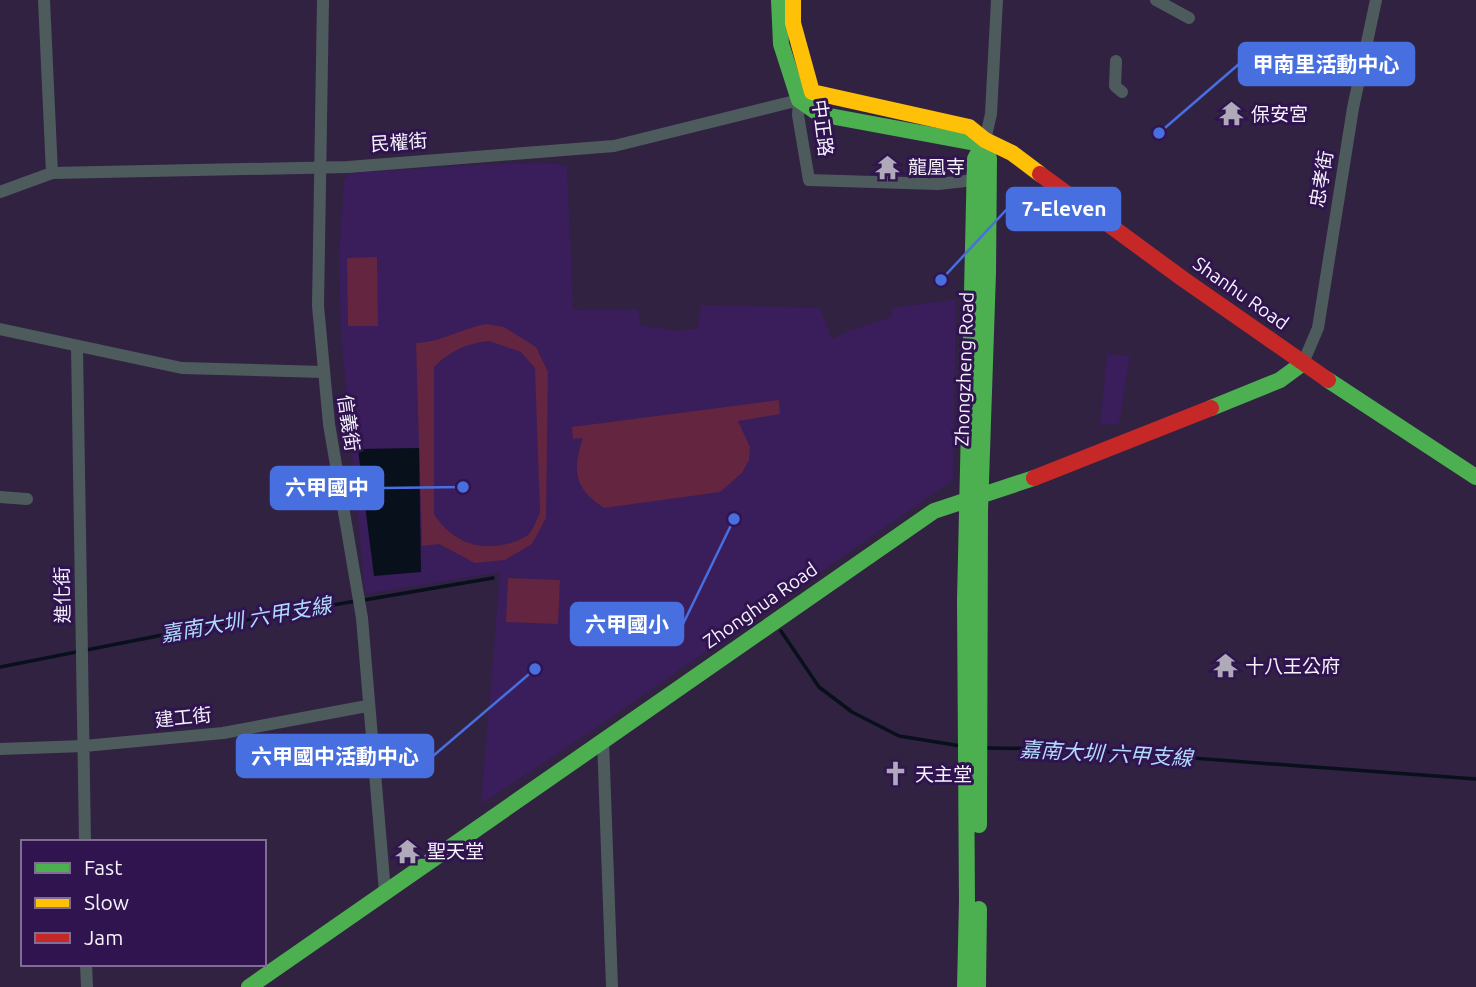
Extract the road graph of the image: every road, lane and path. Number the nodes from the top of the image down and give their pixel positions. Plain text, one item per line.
1 (44, 0) edge
2 (323, 0) edge
3 (779, 0) edge
4 (793, 0) edge
5 (997, 0) edge
6 (1156, 0) edge
7 (1376, 0) edge
8 (1189, 18) dead end
9 (1116, 61) dead end
10 (1122, 92) dead end
11 (806, 96) junction
12 (985, 139) junction
13 (321, 167) junction
14 (52, 173) junction
15 (975, 180) junction
16 (0, 192) edge
17 (0, 329) edge
18 (77, 347) junction
19 (1303, 363) junction
20 (323, 372) junction
21 (1476, 477) edge
22 (0, 497) edge
23 (27, 499) dead end
24 (974, 499) junction
25 (367, 706) junction
26 (603, 740) junction
27 (84, 746) junction
28 (0, 750) edge
29 (85, 840) edge
30 (384, 892) junction
31 (86, 966) edge
32 (87, 987) edge
33 (249, 987) edge
34 (612, 987) edge
35 (965, 987) edge
36 (978, 987) edge

1 - 14 street
2 - 13 street, 信義街
3 - 11 main road, 中正路
4 - 11 main road, 中正路
5 - 12 street
6 - 8 street
7 - 19 street, 忠孝街
9 - 10 street
11 - 12 main road, 民權街
11 - 13 street, 民權街
11 - 15 street, 中正路
12 - 15 main road, Zhongzheng Road
12 - 19 main road, Shanhu Road
12 - 24 main road, Zhongzheng Road
13 - 14 street, 民權街
13 - 20 street, 信義街
14 - 16 street, 民權街
15 - 24 main road, Zhongzheng Road
17 - 18 street
18 - 20 street
18 - 27 street, 進化街
19 - 21 main road, Shanhu Road
19 - 24 main road, Zhonghua Road
20 - 25 street, 信義街
22 - 23 street
24 - 26 main road, Zhonghua Road
24 - 35 main road, Zhongzheng Road
24 - 36 main road, Zhongzheng Road
25 - 27 street, 建工街
25 - 30 street, 信義街
26 - 30 main road, Zhonghua Road
26 - 34 street
27 - 28 street, 建工街
27 - 29 street, 進化街
30 - 33 main road, Zhonghua Road
31 - 32 street

